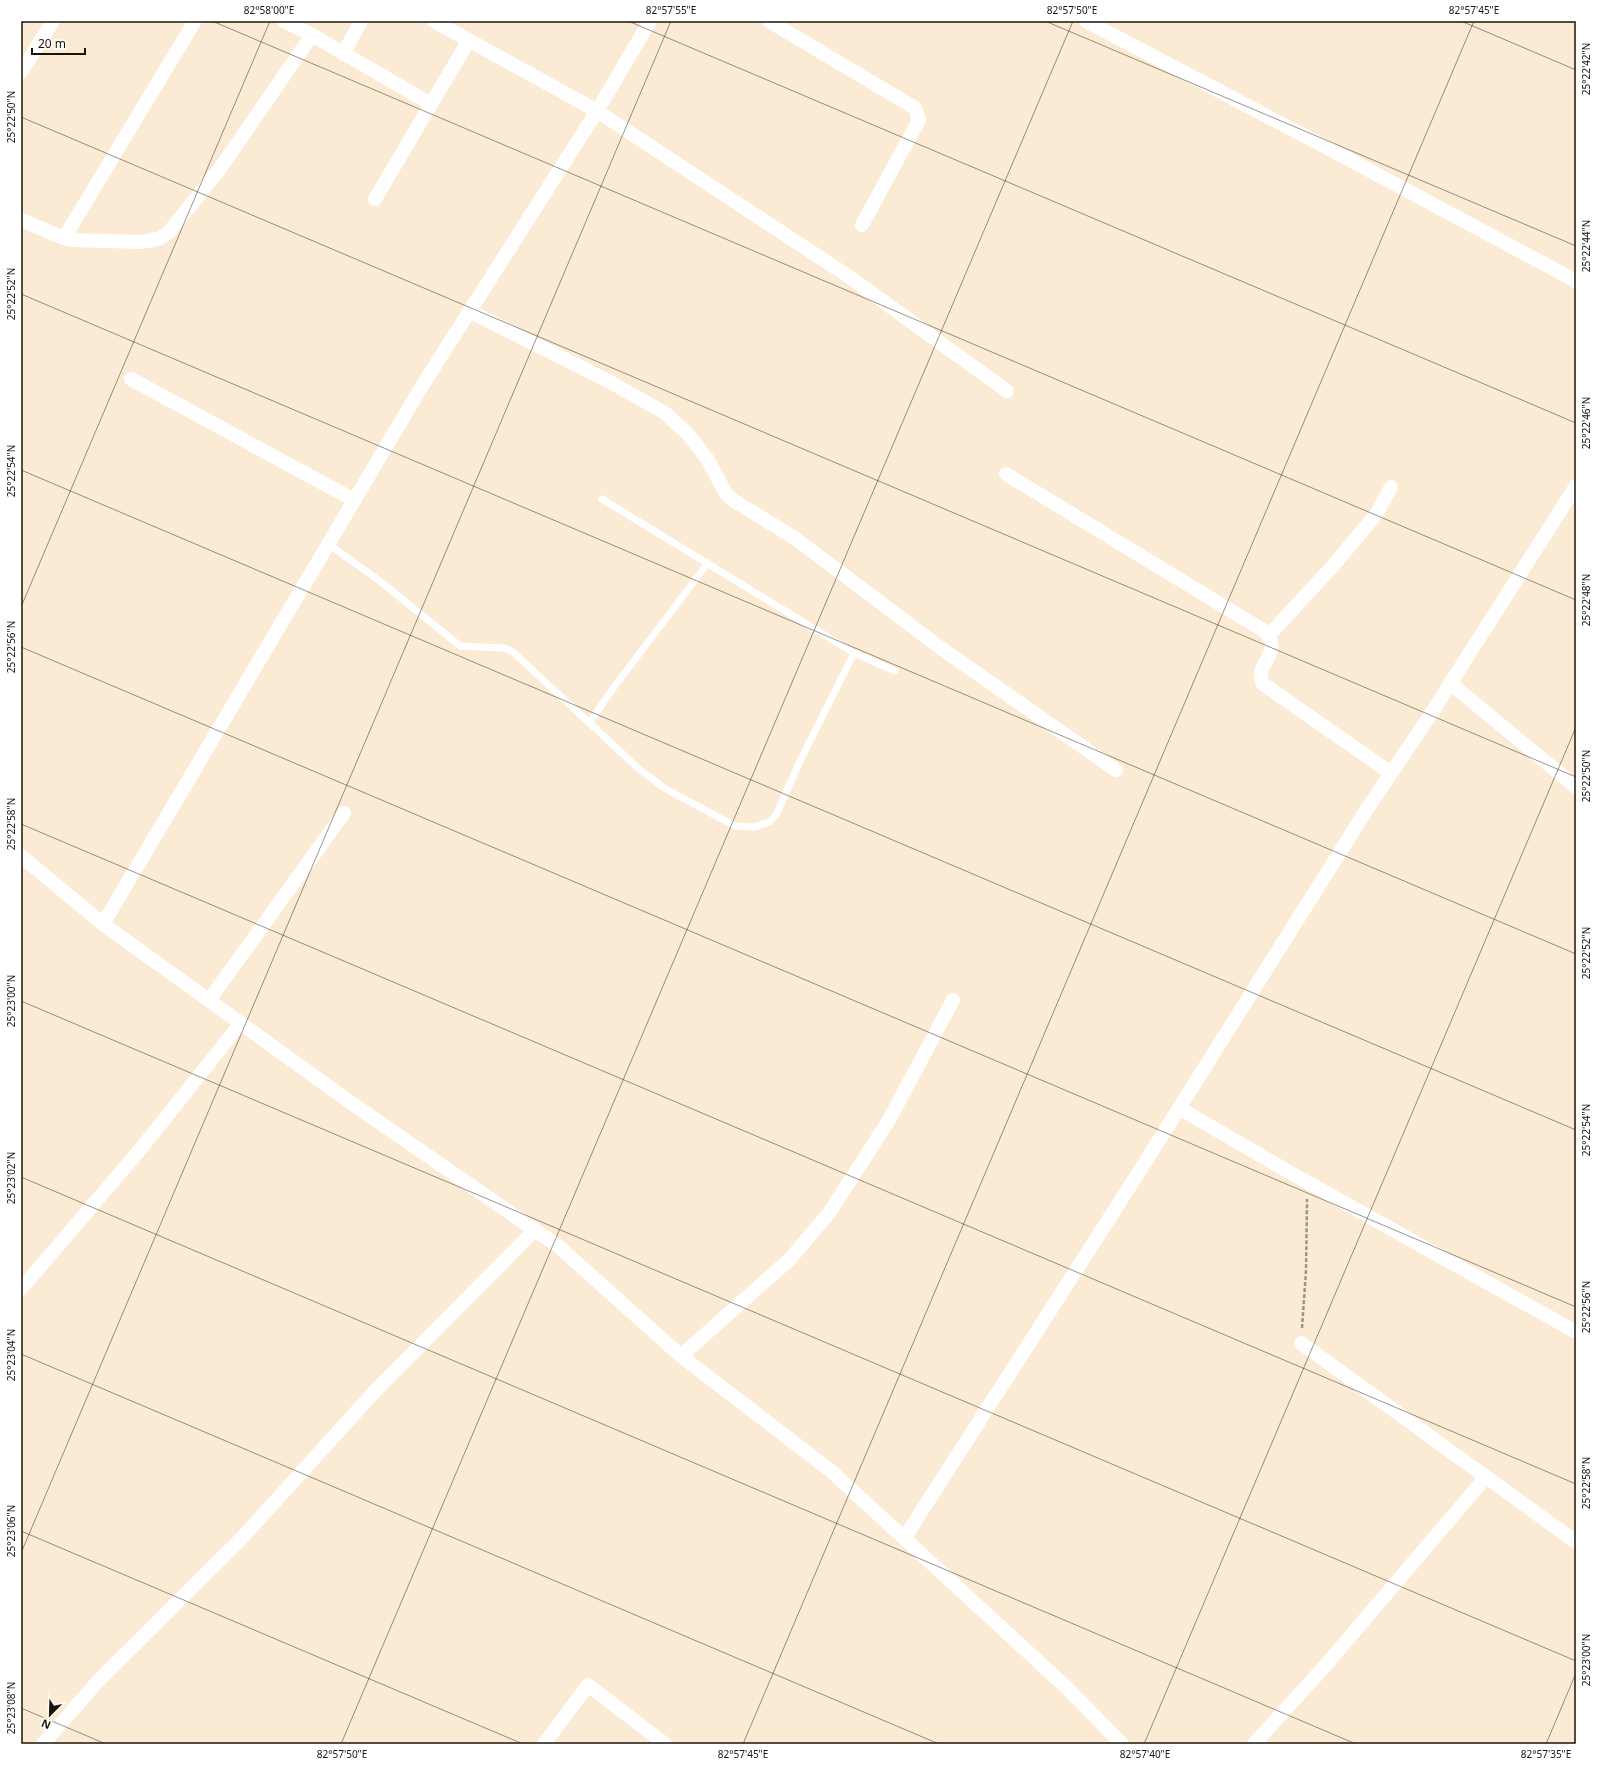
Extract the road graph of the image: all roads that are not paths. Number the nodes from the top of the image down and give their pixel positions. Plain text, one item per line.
1 (53, 21) edge
2 (195, 21) edge
3 (284, 21) edge
4 (361, 21) edge
5 (434, 21) edge
6 (650, 21) edge
7 (769, 21) edge
8 (1086, 21) edge
9 (312, 35) junction
10 (469, 40) junction
11 (343, 54) junction
12 (21, 72) edge
13 (431, 104) junction
14 (597, 110) junction
15 (375, 199) dead end
16 (21, 220) edge
17 (862, 225) dead end
18 (64, 238) junction
19 (1576, 281) edge
20 (470, 311) junction
21 (131, 379) dead end
22 (1007, 391) dead end
23 (1006, 474) dead end
24 (1576, 486) edge
25 (1391, 487) dead end
26 (602, 499) dead end
27 (354, 500) junction
28 (328, 544) junction
29 (708, 563) junction
30 (1269, 635) junction
31 (854, 653) junction
32 (895, 671) dead end
33 (1450, 683) junction
34 (589, 723) junction
35 (1116, 770) dead end
36 (1391, 773) junction
37 (1576, 787) edge
38 (344, 813) dead end
39 (21, 856) edge
40 (103, 924) junction
41 (209, 1000) junction
42 (953, 1000) dead end
43 (241, 1023) junction
44 (1179, 1108) junction
45 (535, 1230) junction
46 (21, 1289) edge
47 (1576, 1332) edge
48 (1301, 1343) road end
49 (681, 1356) junction
50 (1486, 1477) junction
51 (905, 1537) junction
52 (1576, 1542) edge
53 (44, 1744) edge
54 (544, 1744) edge
55 (665, 1744) edge
56 (1122, 1744) edge
57 (1254, 1744) edge

1 - 12 street
2 - 18 street
3 - 9 street
4 - 11 street
5 - 10 street
6 - 14 street
7 - 17 street
8 - 19 street
9 - 11 street
9 - 18 street
10 - 13 street
10 - 14 street
11 - 13 street
13 - 15 street
14 - 20 street
14 - 22 street
16 - 18 street
20 - 27 street
20 - 35 street
21 - 27 street
23 - 30 street
24 - 33 street
25 - 30 street
26 - 29 lane
27 - 28 street
28 - 34 lane
28 - 40 street
29 - 31 lane
29 - 34 lane
30 - 36 street
31 - 32 lane
31 - 34 lane
33 - 36 street
33 - 37 street
36 - 44 street
38 - 41 street
39 - 40 street
40 - 41 street
41 - 43 street
42 - 49 street
43 - 45 street
43 - 46 street
44 - 47 street
44 - 51 street
45 - 49 street
45 - 53 street
48 - 50 street
49 - 51 street
50 - 52 street
50 - 57 street
51 - 56 street
54 - 55 street

